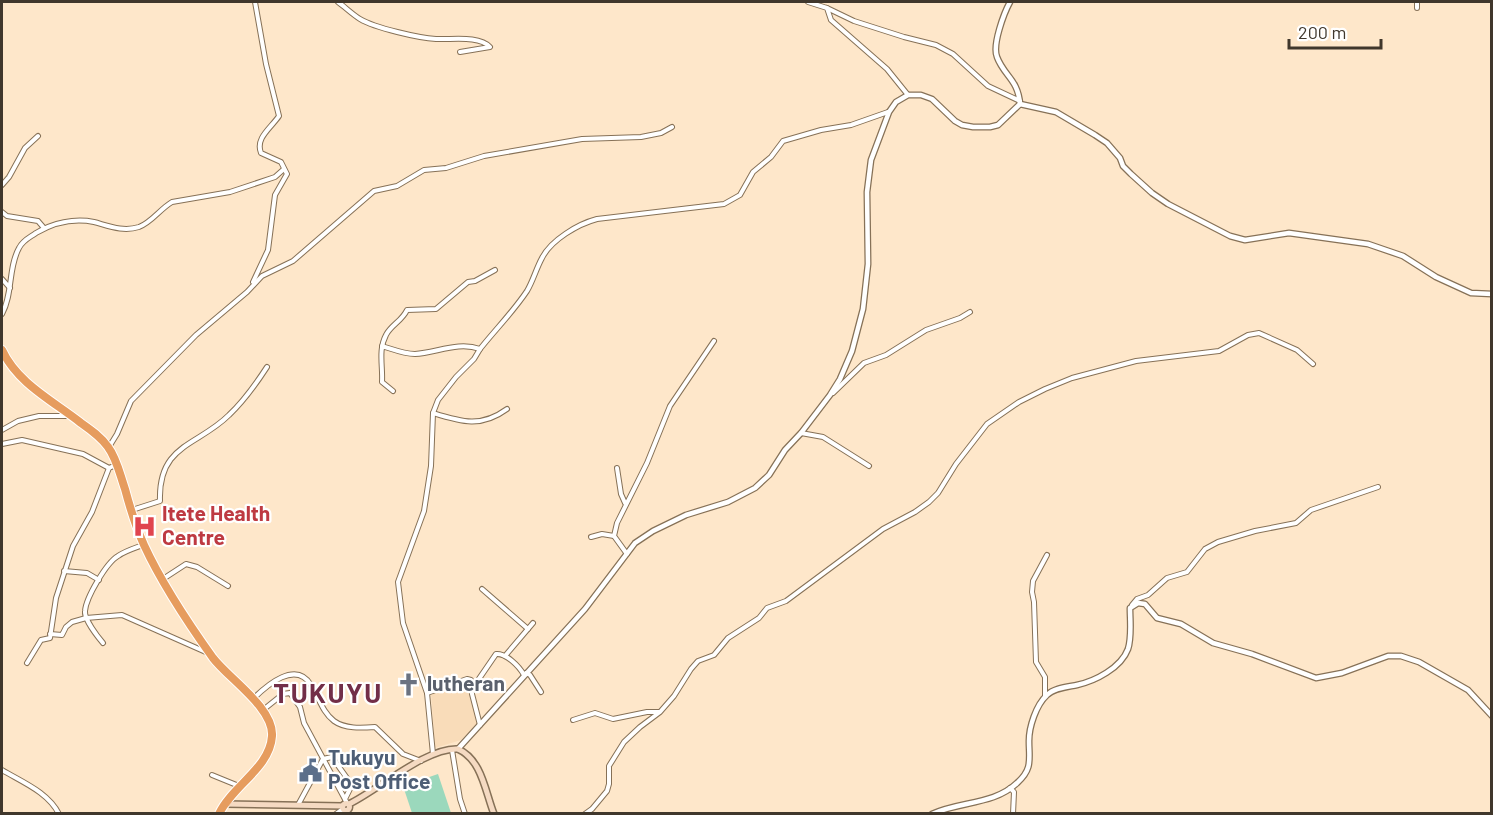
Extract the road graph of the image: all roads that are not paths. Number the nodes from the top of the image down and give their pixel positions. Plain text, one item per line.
1 (255, 2) edge
2 (338, 2) edge
3 (808, 2) edge
4 (1010, 2) edge
5 (1417, 2) edge
6 (826, 8) junction
7 (1417, 8) dead end
8 (460, 51) dead end
9 (908, 95) junction
10 (1020, 103) junction
11 (889, 112) junction
12 (672, 127) dead end
13 (38, 136) dead end
14 (284, 169) junction
15 (2, 185) edge
16 (2, 212) edge
17 (44, 228) junction
18 (495, 270) dead end
19 (2, 279) edge
20 (252, 285) junction
21 (10, 288) junction
22 (1491, 294) edge
23 (970, 312) dead end
24 (2, 315) edge
25 (714, 341) dead end
26 (382, 346) junction
27 (480, 349) junction
28 (2, 350) edge
29 (1313, 364) dead end
30 (267, 367) dead end
31 (393, 391) dead end
32 (830, 395) junction
33 (507, 409) dead end
34 (433, 413) junction
35 (72, 416) junction
36 (2, 430) edge
37 (801, 433) junction
38 (2, 444) edge
39 (109, 447) junction
40 (113, 466) junction
41 (869, 466) dead end
42 (617, 468) dead end
43 (1378, 487) dead end
44 (625, 504) junction
45 (132, 511) junction
46 (614, 536) junction
47 (591, 537) dead end
48 (144, 544) junction
49 (627, 555) junction
50 (1047, 555) dead end
51 (64, 571) junction
52 (99, 580) junction
53 (162, 580) junction
54 (228, 586) dead end
55 (482, 589) dead end
56 (1130, 608) junction
57 (86, 618) junction
58 (533, 623) dead end
59 (528, 629) junction
60 (50, 634) junction
61 (103, 643) dead end
62 (211, 655) junction
63 (505, 656) junction
64 (27, 663) dead end
65 (525, 674) junction
66 (471, 690) junction
67 (541, 692) dead end
68 (427, 693) junction
69 (1045, 696) junction
70 (252, 699) junction
71 (263, 710) junction
72 (660, 712) junction
73 (1491, 716) edge
74 (573, 720) dead end
75 (480, 726) junction
76 (455, 749) junction
77 (433, 755) junction
78 (323, 759) junction
79 (421, 761) junction
80 (2, 770) edge
81 (212, 775) dead end
82 (240, 786) junction
83 (1010, 788) junction
84 (225, 804) junction
85 (298, 805) junction
86 (346, 806) edge
87 (59, 813) edge
88 (219, 813) edge
89 (336, 813) edge
90 (465, 813) edge
91 (494, 813) edge
92 (585, 813) edge
93 (932, 813) edge
94 (1013, 813) edge

1 - 14 street
2 - 8 street
3 - 6 street
4 - 10 street
5 - 7 street
6 - 9 street
6 - 10 street
9 - 10 street
9 - 11 street
10 - 22 street
11 - 27 street
11 - 32 street
12 - 20 street
13 - 15 street
14 - 17 street
14 - 20 street
16 - 17 street
17 - 21 street
18 - 26 street
19 - 21 street
20 - 39 street
21 - 24 street
23 - 32 street
25 - 44 street
26 - 27 street
26 - 31 street
27 - 34 street
28 - 35 highway
29 - 72 street
30 - 45 street
32 - 37 street
33 - 34 street
34 - 68 street
35 - 36 street
35 - 39 highway
37 - 41 street
37 - 49 street
38 - 40 street
39 - 40 highway
40 - 45 highway
40 - 51 street
42 - 44 street
43 - 56 street
44 - 46 street
45 - 48 highway
46 - 47 street
46 - 49 street
48 - 52 street
48 - 53 highway
49 - 65 street
50 - 69 street
51 - 52 street
51 - 60 street
52 - 57 street
53 - 54 street
53 - 62 highway
55 - 59 street
56 - 69 street
56 - 73 street
57 - 60 street
57 - 61 street
57 - 62 street
58 - 59 street
59 - 63 street
60 - 64 street
62 - 70 highway
63 - 65 street
63 - 66 street
65 - 67 street
65 - 75 street
66 - 68 street
66 - 75 street
68 - 77 street
69 - 83 street
70 - 71 highway
70 - 79 street
71 - 78 street
71 - 82 highway
72 - 74 street
72 - 92 street
75 - 76 street
76 - 77 main road
76 - 90 street
76 - 91 main road
77 - 79 main road
78 - 85 street
78 - 86 street
78 - 86 street
79 - 86 main road
80 - 87 street
81 - 82 street
82 - 84 highway
83 - 93 street
83 - 94 street
84 - 85 main road
84 - 88 highway
85 - 86 main road
86 - 89 street

